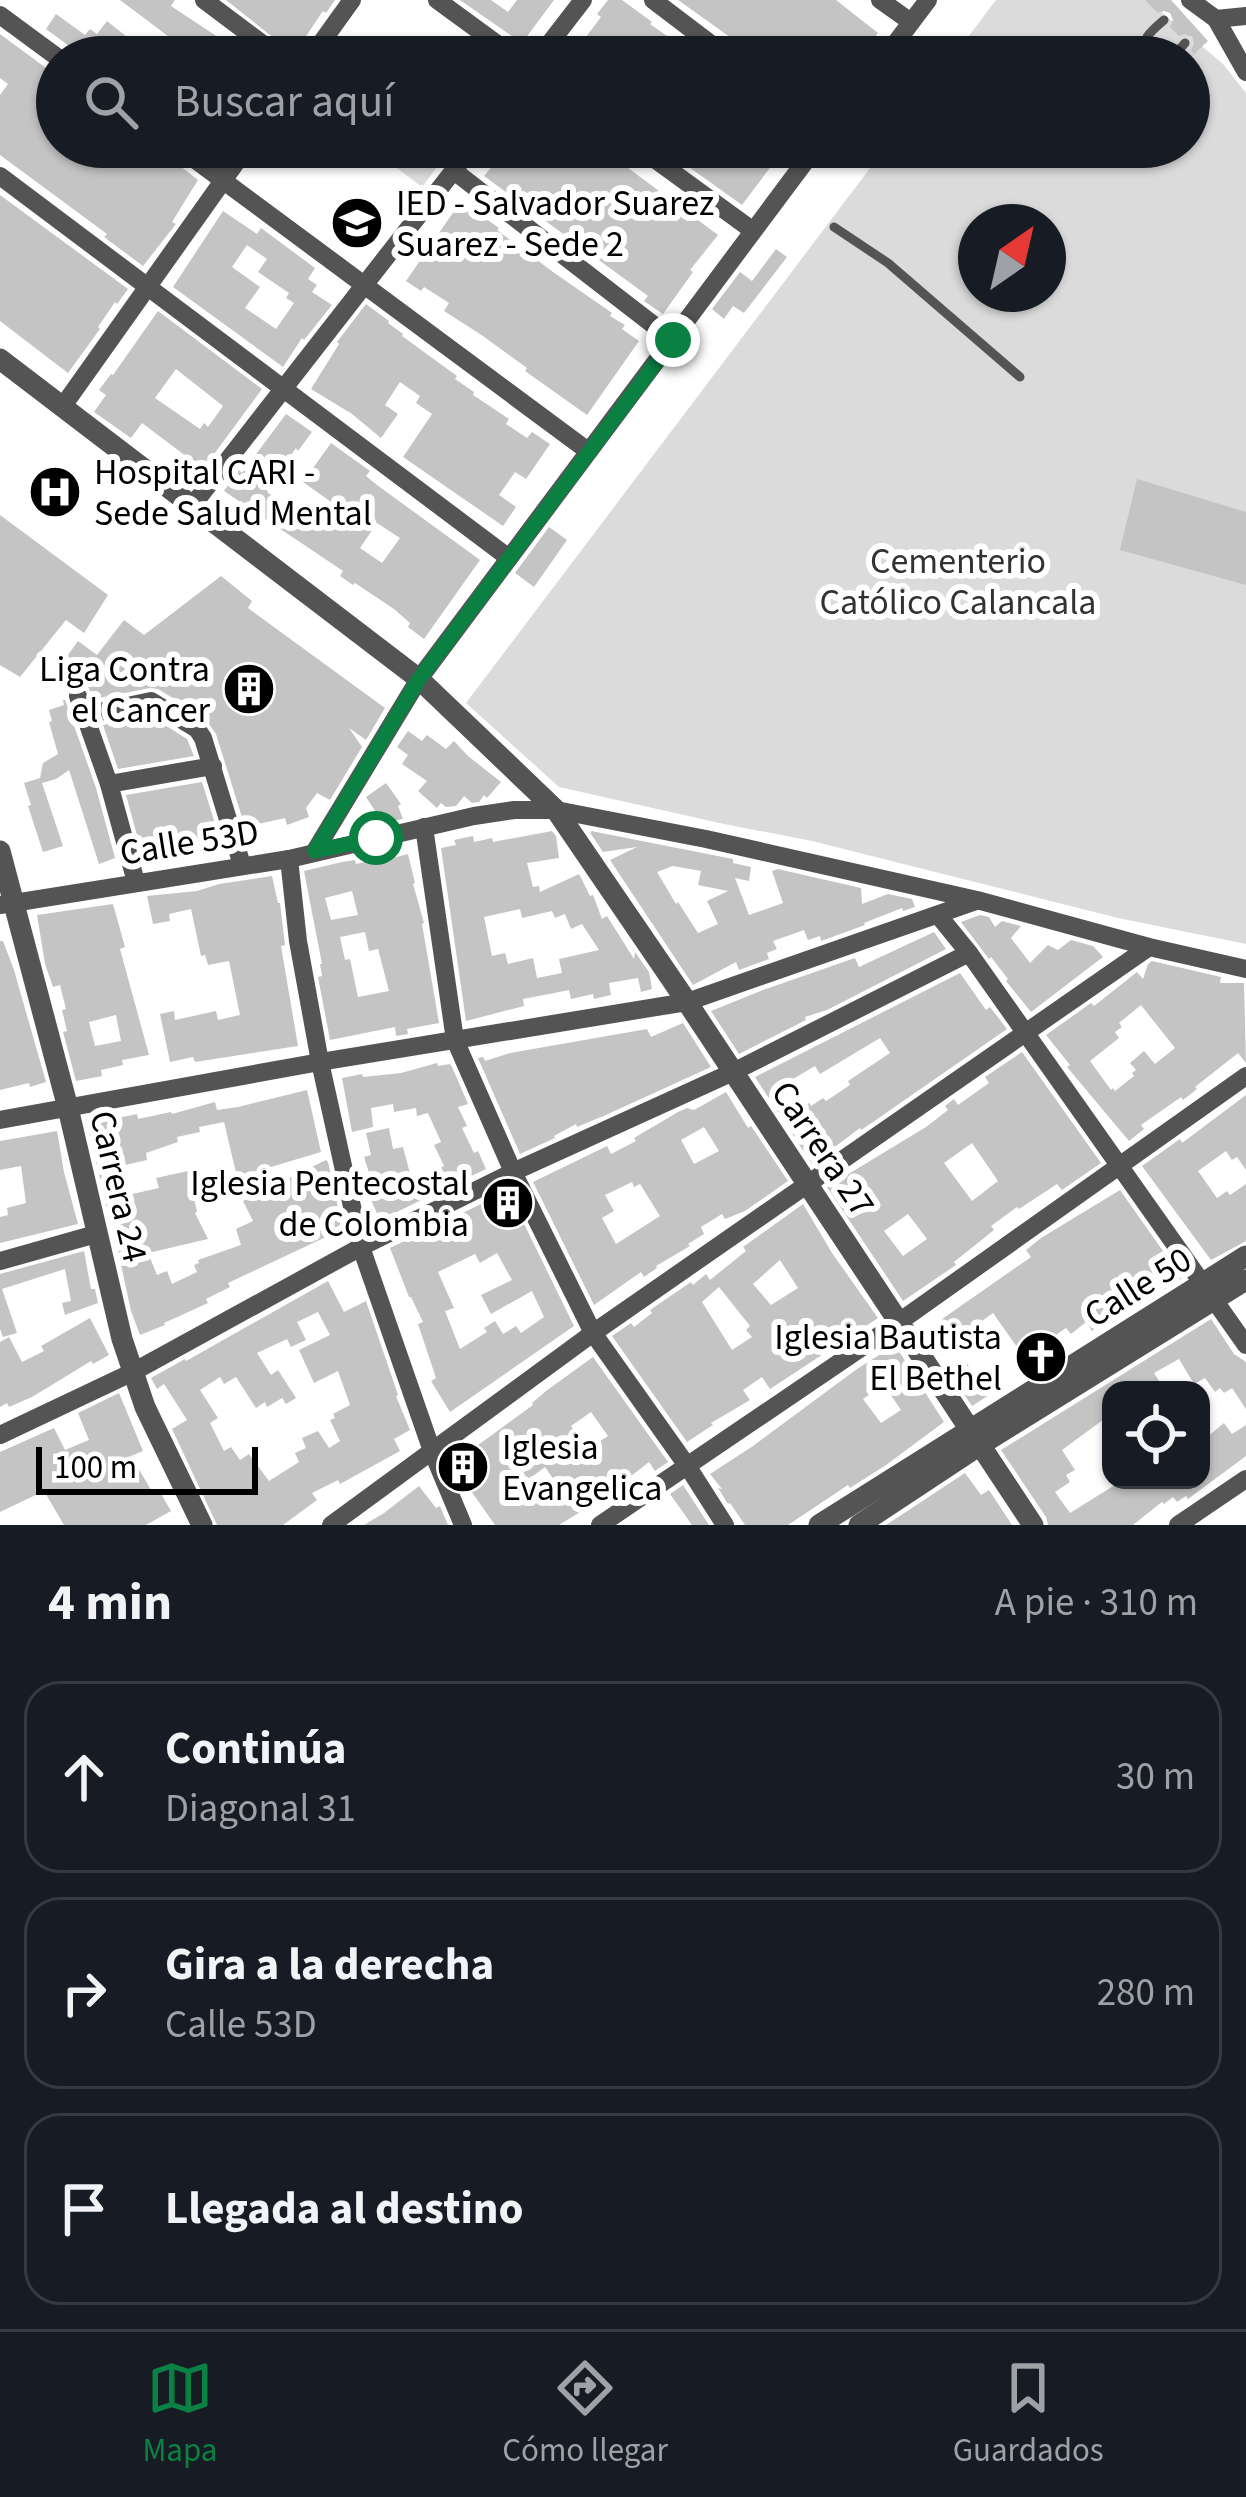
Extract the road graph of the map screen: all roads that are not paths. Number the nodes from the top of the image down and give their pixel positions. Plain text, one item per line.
1 (204, 0) edge
2 (352, 0) edge
3 (437, 0) edge
4 (583, 0) edge
5 (653, 0) edge
6 (880, 0) edge
7 (928, 0) edge
8 (1185, 1) edge
9 (0, 15) edge
10 (1246, 16) edge
11 (1163, 20) dead end
12 (911, 22) junction
13 (1210, 23) junction
14 (252, 36) edge
15 (326, 36) edge
16 (486, 36) edge
17 (555, 36) edge
18 (700, 36) edge
19 (901, 36) edge
20 (1146, 36) edge
21 (36, 42) edge
22 (1246, 72) edge
23 (207, 168) edge
24 (232, 168) edge
25 (456, 168) edge
26 (667, 168) edge
27 (799, 168) edge
28 (454, 171) junction
29 (0, 176) edge
30 (223, 180) junction
31 (834, 227) dead end
32 (752, 230) junction
33 (363, 284) junction
34 (147, 287) junction
35 (673, 340) junction
36 (0, 359) edge
37 (1020, 376) dead end
38 (282, 388) junction
39 (63, 406) junction
40 (588, 451) junction
41 (192, 506) junction
42 (509, 558) junction
43 (419, 679) junction
44 (213, 766) junction
45 (109, 784) junction
46 (556, 810) junction
47 (424, 827) junction
48 (0, 851) edge
49 (315, 851) junction
50 (290, 859) junction
51 (242, 865) junction
52 (136, 882) junction
53 (977, 900) junction
54 (6, 903) edge
55 (938, 915) junction
56 (1149, 947) junction
57 (969, 953) junction
58 (1246, 969) edge
59 (687, 1002) junction
60 (1025, 1033) junction
61 (455, 1040) junction
62 (320, 1062) junction
63 (733, 1072) junction
64 (1246, 1076) edge
65 (68, 1108) junction
66 (0, 1120) edge
67 (1119, 1165) junction
68 (513, 1172) junction
69 (808, 1184) junction
70 (96, 1234) junction
71 (361, 1247) junction
72 (1246, 1256) edge
73 (0, 1261) edge
74 (1246, 1280) edge
75 (1209, 1292) junction
76 (899, 1322) junction
77 (593, 1333) junction
78 (1246, 1345) edge
79 (133, 1372) junction
80 (0, 1436) edge
81 (976, 1437) junction
82 (432, 1451) junction
83 (688, 1467) junction
84 (1246, 1479) edge
85 (202, 1525) edge
86 (331, 1525) edge
87 (463, 1525) edge
88 (600, 1525) edge
89 (725, 1525) edge
90 (819, 1525) edge
91 (859, 1525) edge
92 (1033, 1525) edge
93 (1178, 1525) edge

1 - 14 street
2 - 15 street
3 - 16 street
4 - 17 street
5 - 18 street
6 - 12 street
7 - 12 street
8 - 13 street
9 - 21 street
10 - 13 street
11 - 20 lane
12 - 19 street
13 - 22 street
23 - 30 street
24 - 30 street
25 - 28 street
26 - 32 street
27 - 32 street, Calle 53D
28 - 33 street
28 - 35 street
29 - 34 street
30 - 33 street
30 - 34 street
31 - 37 lane
32 - 35 street, Calle 53D
33 - 38 street
33 - 40 street
34 - 38 street
34 - 39 street
35 - 40 street, Calle 53D
36 - 39 street, Carrera 27
38 - 41 street
38 - 42 street
39 - 41 street, Carrera 27
40 - 42 street, Calle 53D
41 - 43 street, Carrera 27
42 - 43 street, Calle 53D
43 - 46 street, Carrera 27
43 - 49 street, Calle 53D
44 - 45 street
44 - 45 street
44 - 51 street
45 - 52 street
46 - 47 street
46 - 53 street
46 - 59 street, Carrera 27
47 - 49 street
47 - 61 street
48 - 54 street, Carrera 24
49 - 50 street, Calle 53D
50 - 51 street, Calle 53D
50 - 62 street
51 - 52 street, Calle 53D
52 - 54 street, Calle 53D
53 - 55 street
53 - 56 street
54 - 65 street, Carrera 24
55 - 57 street
55 - 59 street
56 - 58 street
56 - 60 street
57 - 60 street
57 - 63 street
59 - 61 street
59 - 63 street, Carrera 27
60 - 67 street
60 - 69 street
61 - 62 street
61 - 68 street
62 - 65 street
62 - 71 street
63 - 68 street
63 - 69 street, Carrera 27
64 - 67 street
65 - 66 street
65 - 70 street, Carrera 24
67 - 75 street
67 - 76 street
68 - 71 street
68 - 77 street
69 - 76 street, Carrera 27
69 - 77 street
70 - 73 street
70 - 79 street, Carrera 24
71 - 79 street
71 - 82 street
72 - 75 street, Calle 50
74 - 75 street, Calle 50
75 - 78 street
75 - 81 street, Calle 50
76 - 81 street, Carrera 27
76 - 83 street
77 - 82 street
77 - 83 street
79 - 80 street
79 - 85 street, Carrera 24
81 - 90 street, Calle 50
81 - 91 street, Calle 50
81 - 92 street, Carrera 27
82 - 86 street
82 - 87 street
83 - 88 street
83 - 89 street
84 - 93 street

